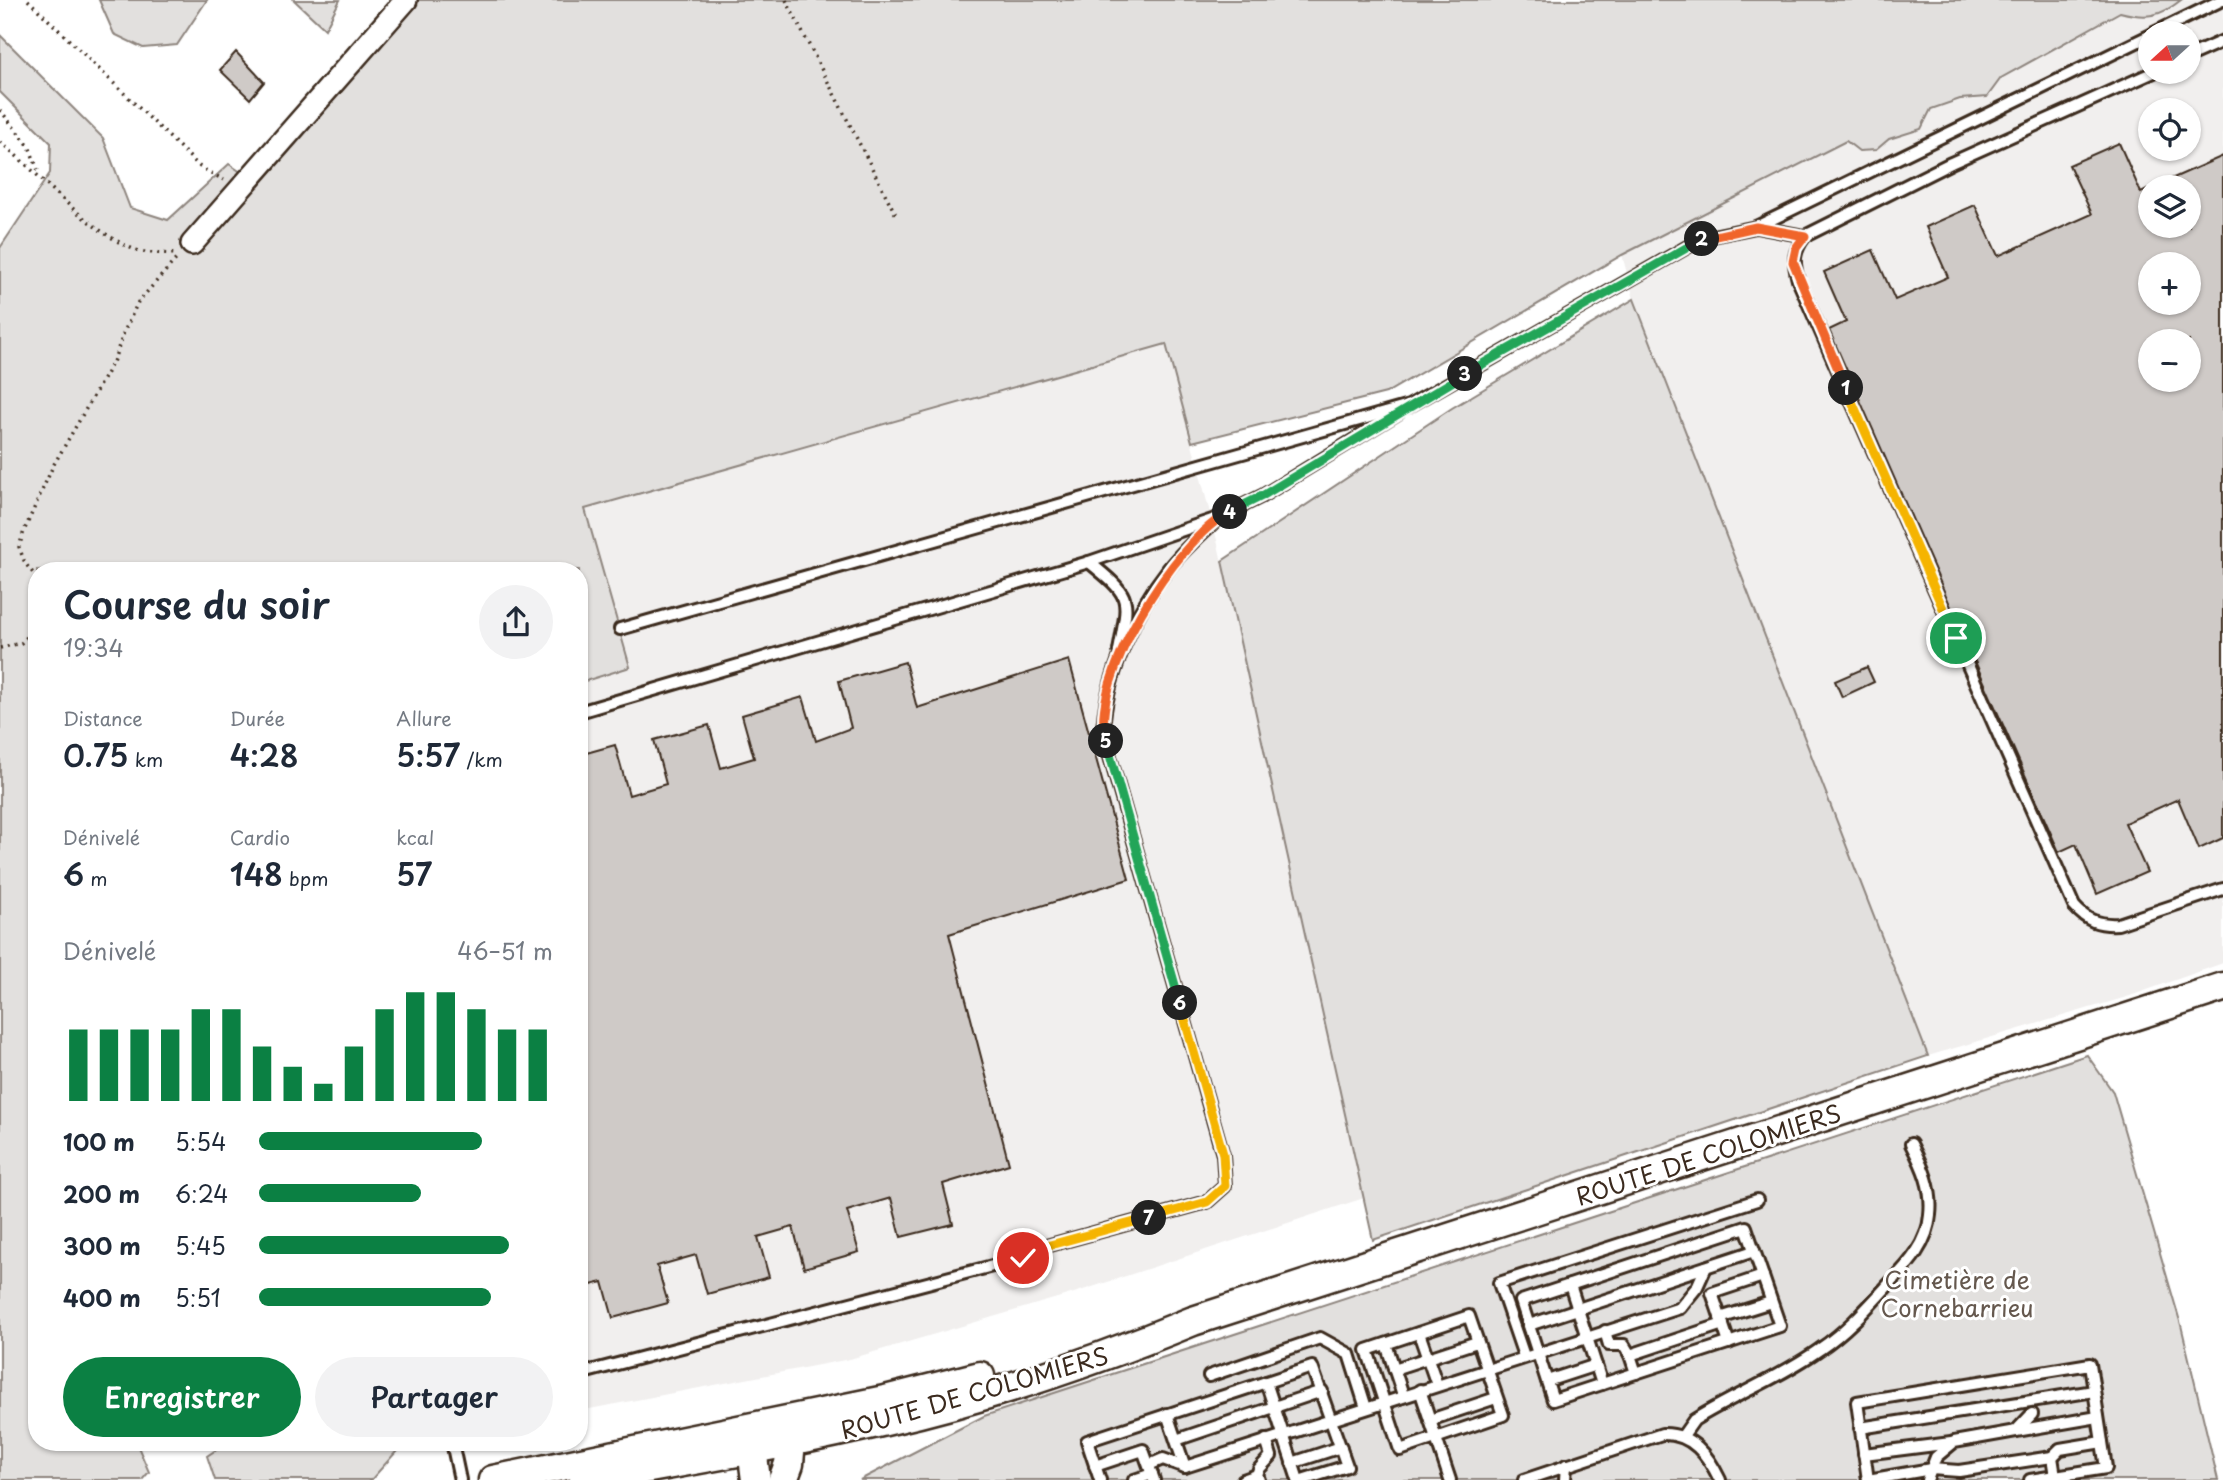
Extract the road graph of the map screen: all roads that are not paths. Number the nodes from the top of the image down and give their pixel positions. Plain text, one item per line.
1 (406, 0) edge
2 (2222, 0) edge
3 (2179, 21) edge
4 (2138, 41) edge
5 (2223, 41) edge
6 (2202, 50) edge
7 (2138, 79) edge
8 (1756, 227) junction
9 (1805, 236) junction
10 (186, 249) road end
11 (1409, 406) junction
12 (1218, 518) junction
13 (1089, 562) junction
14 (620, 629) dead end
15 (1117, 661) junction
16 (588, 709) edge
17 (2223, 889) edge
18 (2223, 987) edge
19 (1912, 1144) dead end
20 (1757, 1200) dead end
21 (1754, 1251) junction
22 (1706, 1267) junction
23 (1762, 1276) junction
24 (1674, 1278) junction
25 (1570, 1285) junction
26 (1697, 1287) junction
27 (1712, 1293) junction
28 (1771, 1302) junction
29 (1577, 1309) junction
30 (1722, 1321) junction
31 (1529, 1325) junction
32 (1605, 1331) junction
33 (1419, 1333) junction
34 (1587, 1337) junction
35 (1477, 1342) junction
36 (1729, 1343) junction
37 (1386, 1344) junction
38 (1538, 1352) junction
39 (1630, 1355) junction
40 (1524, 1356) junction
41 (1428, 1358) junction
42 (1596, 1365) junction
43 (1486, 1368) junction
44 (1394, 1369) junction
45 (588, 1372) edge
46 (1636, 1373) junction
47 (1209, 1376) dead end
48 (1547, 1381) junction
49 (1266, 1382) junction
50 (1602, 1384) junction
51 (1437, 1385) junction
52 (1419, 1390) junction
53 (1322, 1391) junction
54 (2094, 1391) junction
55 (1403, 1395) junction
56 (1496, 1398) junction
57 (1384, 1402) junction
58 (1274, 1407) junction
59 (1366, 1408) junction
60 (1167, 1414) junction
61 (2032, 1414) dead end
62 (2098, 1417) junction
63 (1332, 1419) junction
64 (1430, 1420) junction
65 (1860, 1428) junction
66 (2016, 1431) junction
67 (1283, 1435) junction
68 (1682, 1437) junction
69 (774, 1438) junction
70 (1436, 1438) junction
71 (1175, 1440) junction
72 (1266, 1440) junction
73 (1954, 1442) junction
74 (2102, 1442) junction
75 (1341, 1447) junction
76 (454, 1451) edge
77 (1864, 1454) junction
78 (2052, 1457) junction
79 (1292, 1462) junction
80 (1566, 1465) junction
81 (1095, 1466) junction
82 (1185, 1467) junction
83 (1152, 1473) edge
84 (1929, 1475) edge
85 (2055, 1476) junction
86 (1258, 1478) edge
87 (460, 1480) edge
88 (493, 1480) edge
89 (584, 1480) edge
90 (756, 1480) edge
91 (783, 1480) edge
92 (1100, 1480) edge
93 (1134, 1480) edge
94 (1243, 1480) edge
95 (1300, 1480) edge
96 (1450, 1480) edge
97 (1524, 1480) edge
98 (1565, 1480) edge
99 (1720, 1480) edge
100 (1868, 1480) edge
101 (2030, 1480) edge

1 - 10 street
2 - 3 lane
4 - 8 lane
5 - 6 lane
7 - 9 lane
8 - 9 lane
8 - 11 lane
9 - 17 lane
11 - 12 lane
11 - 14 lane
12 - 13 lane
12 - 15 lane
13 - 15 lane
13 - 16 lane
15 - 45 lane
18 - 69 main road, ROUTE DE COLOMIERS
19 - 68 lane
20 - 40 lane
21 - 22 lane
21 - 23 lane
21 - 25 lane
22 - 24 lane
22 - 26 lane
23 - 27 lane
23 - 28 lane
24 - 26 lane
24 - 29 lane
25 - 29 lane
25 - 31 lane
26 - 27 lane
26 - 32 lane
27 - 30 lane
28 - 30 lane
28 - 36 lane
29 - 31 lane
29 - 34 lane
30 - 36 lane
30 - 39 lane
31 - 38 lane
32 - 34 lane
32 - 39 lane
33 - 35 lane
33 - 37 lane
33 - 41 lane
34 - 38 lane
34 - 42 lane
35 - 41 lane
35 - 43 lane
36 - 46 lane
37 - 44 lane
37 - 57 lane
38 - 40 lane
38 - 48 lane
39 - 46 lane
40 - 43 lane
41 - 44 lane
41 - 51 lane
42 - 48 lane
42 - 50 lane
43 - 51 lane
43 - 56 lane
44 - 55 lane
46 - 50 lane
47 - 59 lane
48 - 50 lane
49 - 53 lane
49 - 58 lane
49 - 60 lane
51 - 52 lane
52 - 55 lane
52 - 64 lane
53 - 58 lane
53 - 63 lane
54 - 62 lane
54 - 65 lane
54 - 65 lane
55 - 57 lane
56 - 64 lane
56 - 70 lane
57 - 59 lane
57 - 70 lane
58 - 67 lane
58 - 71 lane
59 - 63 lane
60 - 71 lane
60 - 81 lane
61 - 66 lane
62 - 66 lane
62 - 74 lane
63 - 67 lane
63 - 75 lane
64 - 70 lane
65 - 77 lane
66 - 73 lane
67 - 72 lane
67 - 79 lane
68 - 80 lane
68 - 99 lane
69 - 88 main road
69 - 89 main road
69 - 90 main road
69 - 91 main road
70 - 96 lane
71 - 82 lane
72 - 82 lane
72 - 86 lane
73 - 77 lane
73 - 84 lane
74 - 78 lane
74 - 85 lane
75 - 79 lane
75 - 95 lane
76 - 87 lane
77 - 100 lane
78 - 84 lane
78 - 85 lane
79 - 95 lane
80 - 97 lane
80 - 98 lane
81 - 83 lane
81 - 92 lane
82 - 83 lane
83 - 93 lane
84 - 100 lane
85 - 101 lane
86 - 94 lane

